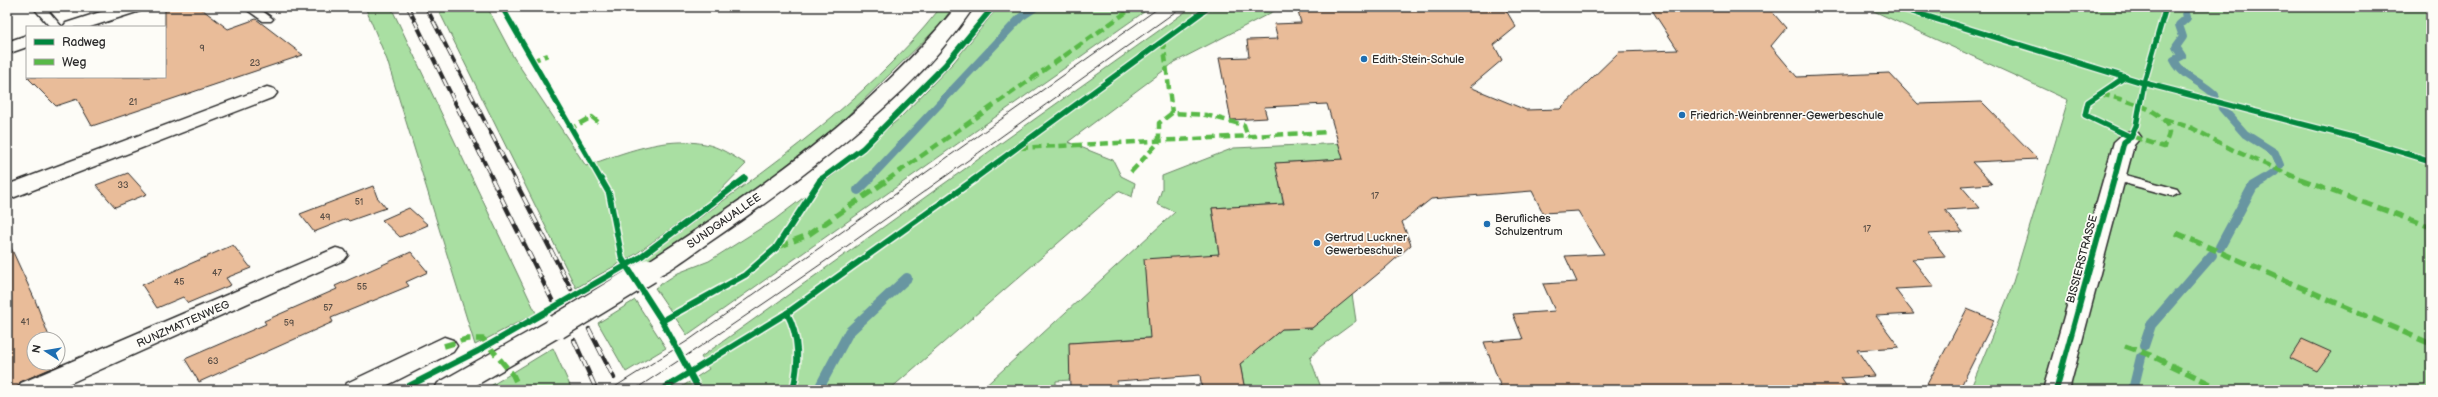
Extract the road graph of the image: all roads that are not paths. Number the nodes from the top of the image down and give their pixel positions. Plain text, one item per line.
1 (39, 7) edge
2 (134, 7) edge
3 (249, 7) edge
4 (965, 7) edge
5 (267, 19) dead end
6 (55, 26) edge
7 (75, 26) edge
8 (26, 41) edge
9 (7, 48) edge
10 (268, 93) dead end
11 (2131, 137) dead end
12 (2114, 176) junction
13 (2172, 192) dead end
14 (7, 193) edge
15 (336, 255) dead end
16 (444, 346) dead end
17 (30, 390) edge
18 (356, 390) edge
19 (448, 390) edge
20 (2056, 390) edge

1 - 6 lane
2 - 7 street
3 - 5 lane
4 - 19 street, SUNDGAUALLEE, bridge
8 - 9 street
10 - 14 street
11 - 12 street, BISSIERSTRASSE
12 - 13 lane
12 - 20 street, BISSIERSTRASSE
15 - 17 street, RUNZMATTENWEG
16 - 18 street

